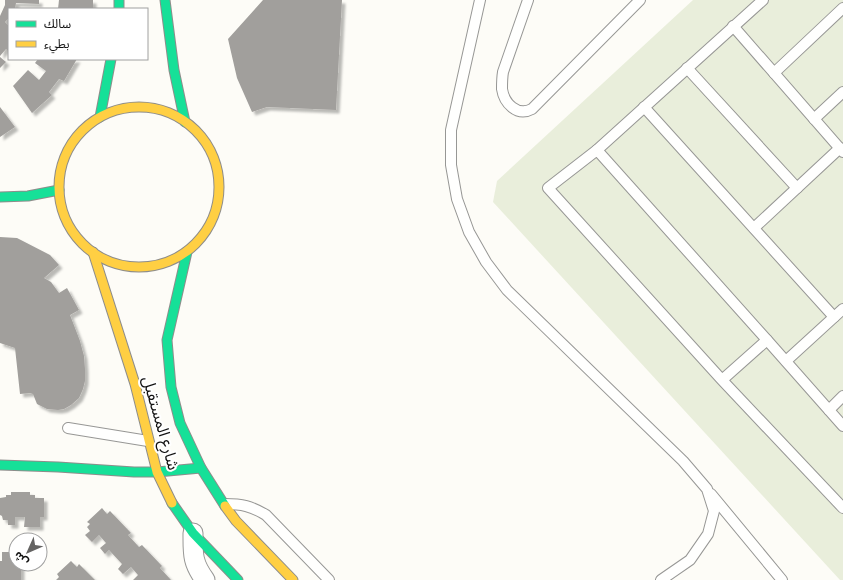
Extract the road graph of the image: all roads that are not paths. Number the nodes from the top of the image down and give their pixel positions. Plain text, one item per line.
1 (165, 0) edge
2 (480, 0) edge
3 (528, 0) edge
4 (640, 0) edge
5 (763, 0) edge
6 (843, 8) edge
7 (734, 26) junction
8 (111, 60) edge
9 (687, 68) junction
10 (774, 73) junction
11 (843, 92) edge
12 (644, 107) junction
13 (100, 117) junction
14 (814, 119) junction
15 (185, 122) junction
16 (597, 150) junction
17 (841, 150) edge
18 (797, 188) junction
19 (59, 190) junction
20 (0, 197) edge
21 (754, 228) junction
22 (93, 252) junction
23 (187, 252) junction
24 (843, 309) edge
25 (834, 317) junction
26 (767, 340) junction
27 (786, 362) junction
28 (722, 380) junction
29 (843, 396) edge
30 (829, 410) junction
31 (843, 426) edge
32 (68, 428) dead end
33 (148, 441) junction
34 (0, 465) edge
35 (201, 468) junction
36 (157, 472) junction
37 (707, 489) junction
38 (223, 504) junction
39 (843, 508) edge
40 (193, 533) junction
41 (205, 580) edge
42 (238, 580) edge
43 (293, 580) edge
44 (329, 580) edge
45 (661, 580) edge
46 (782, 580) edge

1 - 15 street
2 - 37 lane
3 - 4 lane
5 - 7 lane
6 - 10 lane
7 - 9 lane
7 - 10 lane
8 - 13 street
9 - 12 lane
9 - 18 lane
10 - 14 lane
11 - 14 lane
12 - 16 lane
12 - 21 lane
13 - 15 street
13 - 19 street
14 - 17 lane
15 - 23 street
16 - 26 lane
16 - 28 lane
17 - 18 lane
18 - 21 lane
19 - 20 street
19 - 22 street
21 - 25 lane
22 - 23 street
22 - 33 street, شارع المستقبل
23 - 35 street, شارع المستقبل
24 - 25 lane
25 - 27 lane
26 - 27 lane
26 - 28 lane
27 - 30 lane
28 - 39 lane
29 - 30 lane
30 - 31 lane
32 - 33 lane
33 - 36 street, شارع المستقبل
34 - 36 street
35 - 36 street
35 - 38 street, شارع المستقبل
36 - 40 street, شارع المستقبل
37 - 45 lane
37 - 46 lane
38 - 43 street, شارع المستقبل
38 - 44 lane
40 - 41 street
40 - 42 street, شارع المستقبل

